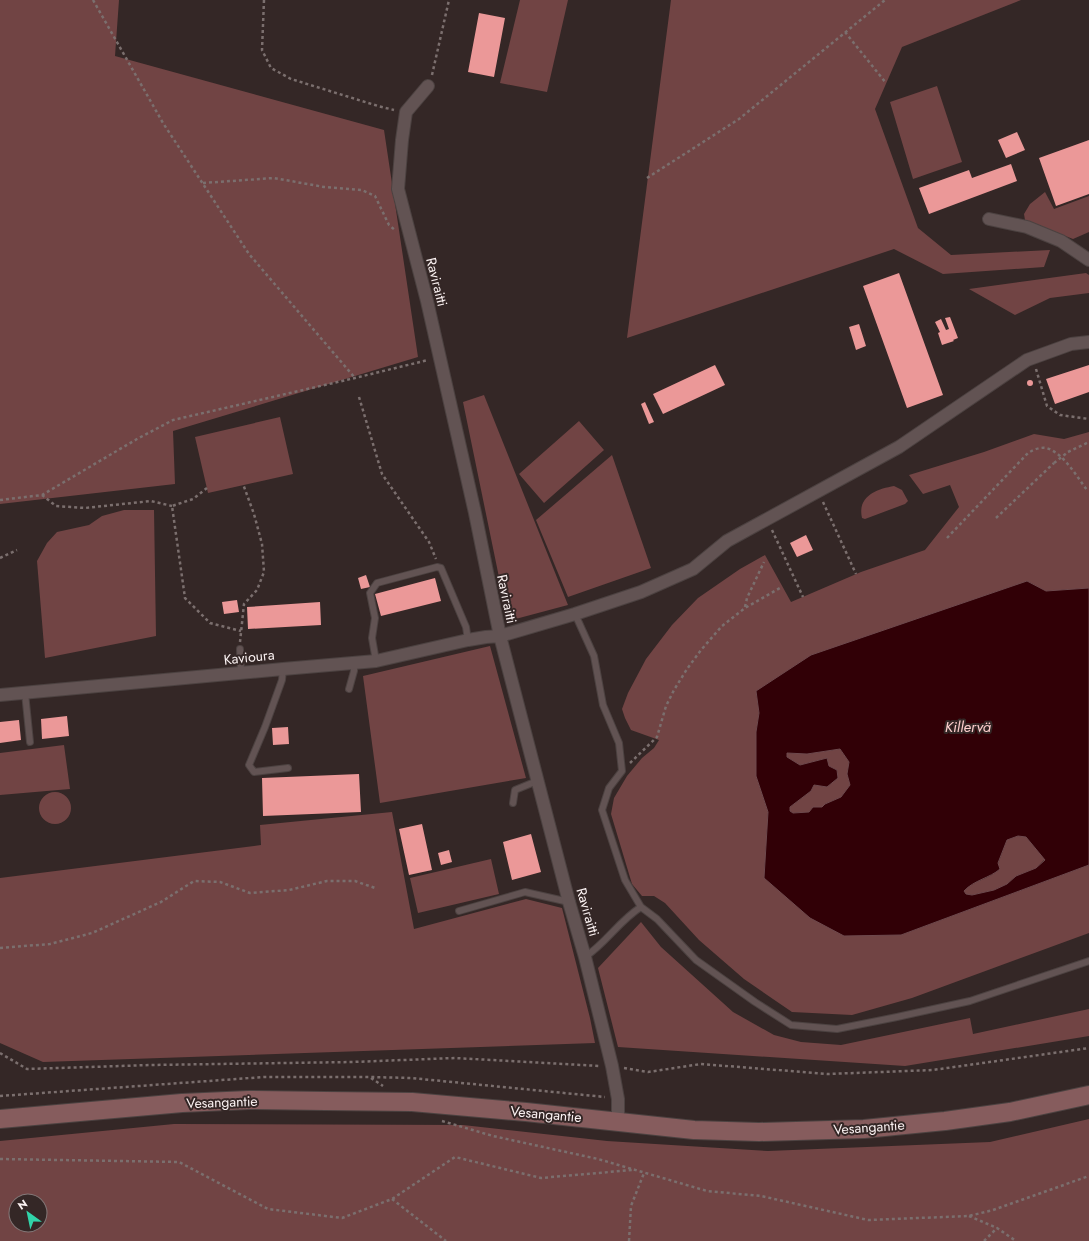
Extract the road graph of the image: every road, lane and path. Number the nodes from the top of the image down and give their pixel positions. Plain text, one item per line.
1 (93, 0) edge
2 (264, 0) edge
3 (449, 0) edge
4 (885, 0) edge
5 (845, 32) junction
6 (886, 83) dead end
7 (428, 86) joint
8 (406, 112) junction
9 (647, 178) dead end
10 (203, 183) junction
11 (990, 219) dead end
12 (412, 243) junction
13 (1087, 257) edge
14 (1089, 342) edge
15 (440, 357) junction
16 (1027, 360) junction
17 (355, 378) junction
18 (359, 397) dead end
19 (1089, 420) edge
20 (1089, 442) edge
21 (243, 484) dead end
22 (207, 488) dead end
23 (1087, 490) dead end
24 (818, 491) junction
25 (42, 495) junction
26 (0, 500) edge
27 (172, 506) junction
28 (996, 518) dead end
29 (767, 519) junction
30 (947, 538) dead end
31 (17, 550) dead end
32 (0, 558) edge
33 (764, 562) dead end
34 (441, 568) junction
35 (856, 574) dead end
36 (780, 588) dead end
37 (803, 597) dead end
38 (745, 608) junction
39 (575, 614) junction
40 (241, 631) junction
41 (500, 636) junction
42 (468, 640) junction
43 (240, 649) joint
44 (376, 661) junction
45 (354, 664) junction
46 (283, 669) junction
47 (241, 673) junction
48 (349, 689) dead end
49 (25, 693) junction
50 (0, 695) edge
51 (30, 742) dead end
52 (288, 768) dead end
53 (622, 771) junction
54 (538, 781) junction
55 (513, 803) dead end
56 (375, 888) dead end
57 (569, 902) junction
58 (641, 907) junction
59 (459, 911) dead end
60 (0, 948) edge
61 (585, 957) junction
62 (1089, 961) edge
63 (1089, 1048) edge
64 (0, 1053) edge
65 (612, 1066) junction
66 (370, 1077) dead end
67 (1089, 1095) edge
68 (408, 1102) junction
69 (0, 1119) edge
70 (439, 1120) dead end
71 (618, 1122) junction
72 (0, 1159) edge
73 (635, 1170) junction
74 (644, 1173) junction
75 (1089, 1176) edge
76 (392, 1199) junction
77 (969, 1216) junction
78 (997, 1228) junction
79 (446, 1241) edge
80 (629, 1241) edge
81 (984, 1241) edge
82 (1016, 1241) edge

1 - 10 path
2 - 8 path
3 - 7 path
4 - 5 path
5 - 6 path
5 - 9 path
7 - 8 street
8 - 12 street, Raviraitti
10 - 12 path
10 - 17 path
11 - 13 street
12 - 15 street, Raviraitti
14 - 16 street, Kavioura
15 - 17 path
15 - 41 street, Raviraitti
16 - 19 path
16 - 24 street, Kavioura
17 - 25 path
18 - 34 path
20 - 28 path, bridge
21 - 40 path
22 - 27 path
23 - 30 path
24 - 29 street, Kavioura
24 - 35 path
25 - 26 path
25 - 27 path
27 - 40 path
29 - 37 path
29 - 39 street, Kavioura
31 - 32 path
33 - 38 path
34 - 42 lane
34 - 44 lane
36 - 38 path
38 - 53 path
39 - 41 street, Kavioura
39 - 53 lane
40 - 43 path
41 - 42 street, Kavioura
41 - 54 street, Raviraitti
42 - 44 street, Kavioura
43 - 47 lane
44 - 45 street, Kavioura
45 - 46 street, Kavioura
45 - 48 lane
46 - 47 street, Kavioura
46 - 52 lane
47 - 49 street, Kavioura
49 - 50 street, Kavioura
49 - 51 lane
53 - 58 lane
54 - 55 lane
54 - 57 street, Raviraitti
56 - 60 path
57 - 59 lane
57 - 61 street, Raviraitti
58 - 61 lane
58 - 62 lane
61 - 65 street, Raviraitti
63 - 65 path
64 - 65 path
65 - 71 street, Raviraitti
66 - 68 path
67 - 71 street, Vesangantie
68 - 69 street, Vesangantie
68 - 71 street, Vesangantie
70 - 73 path
72 - 76 path
73 - 74 path
73 - 76 path
74 - 77 path
74 - 80 path
75 - 77 path
76 - 79 path
77 - 78 path
78 - 81 path
78 - 82 path

